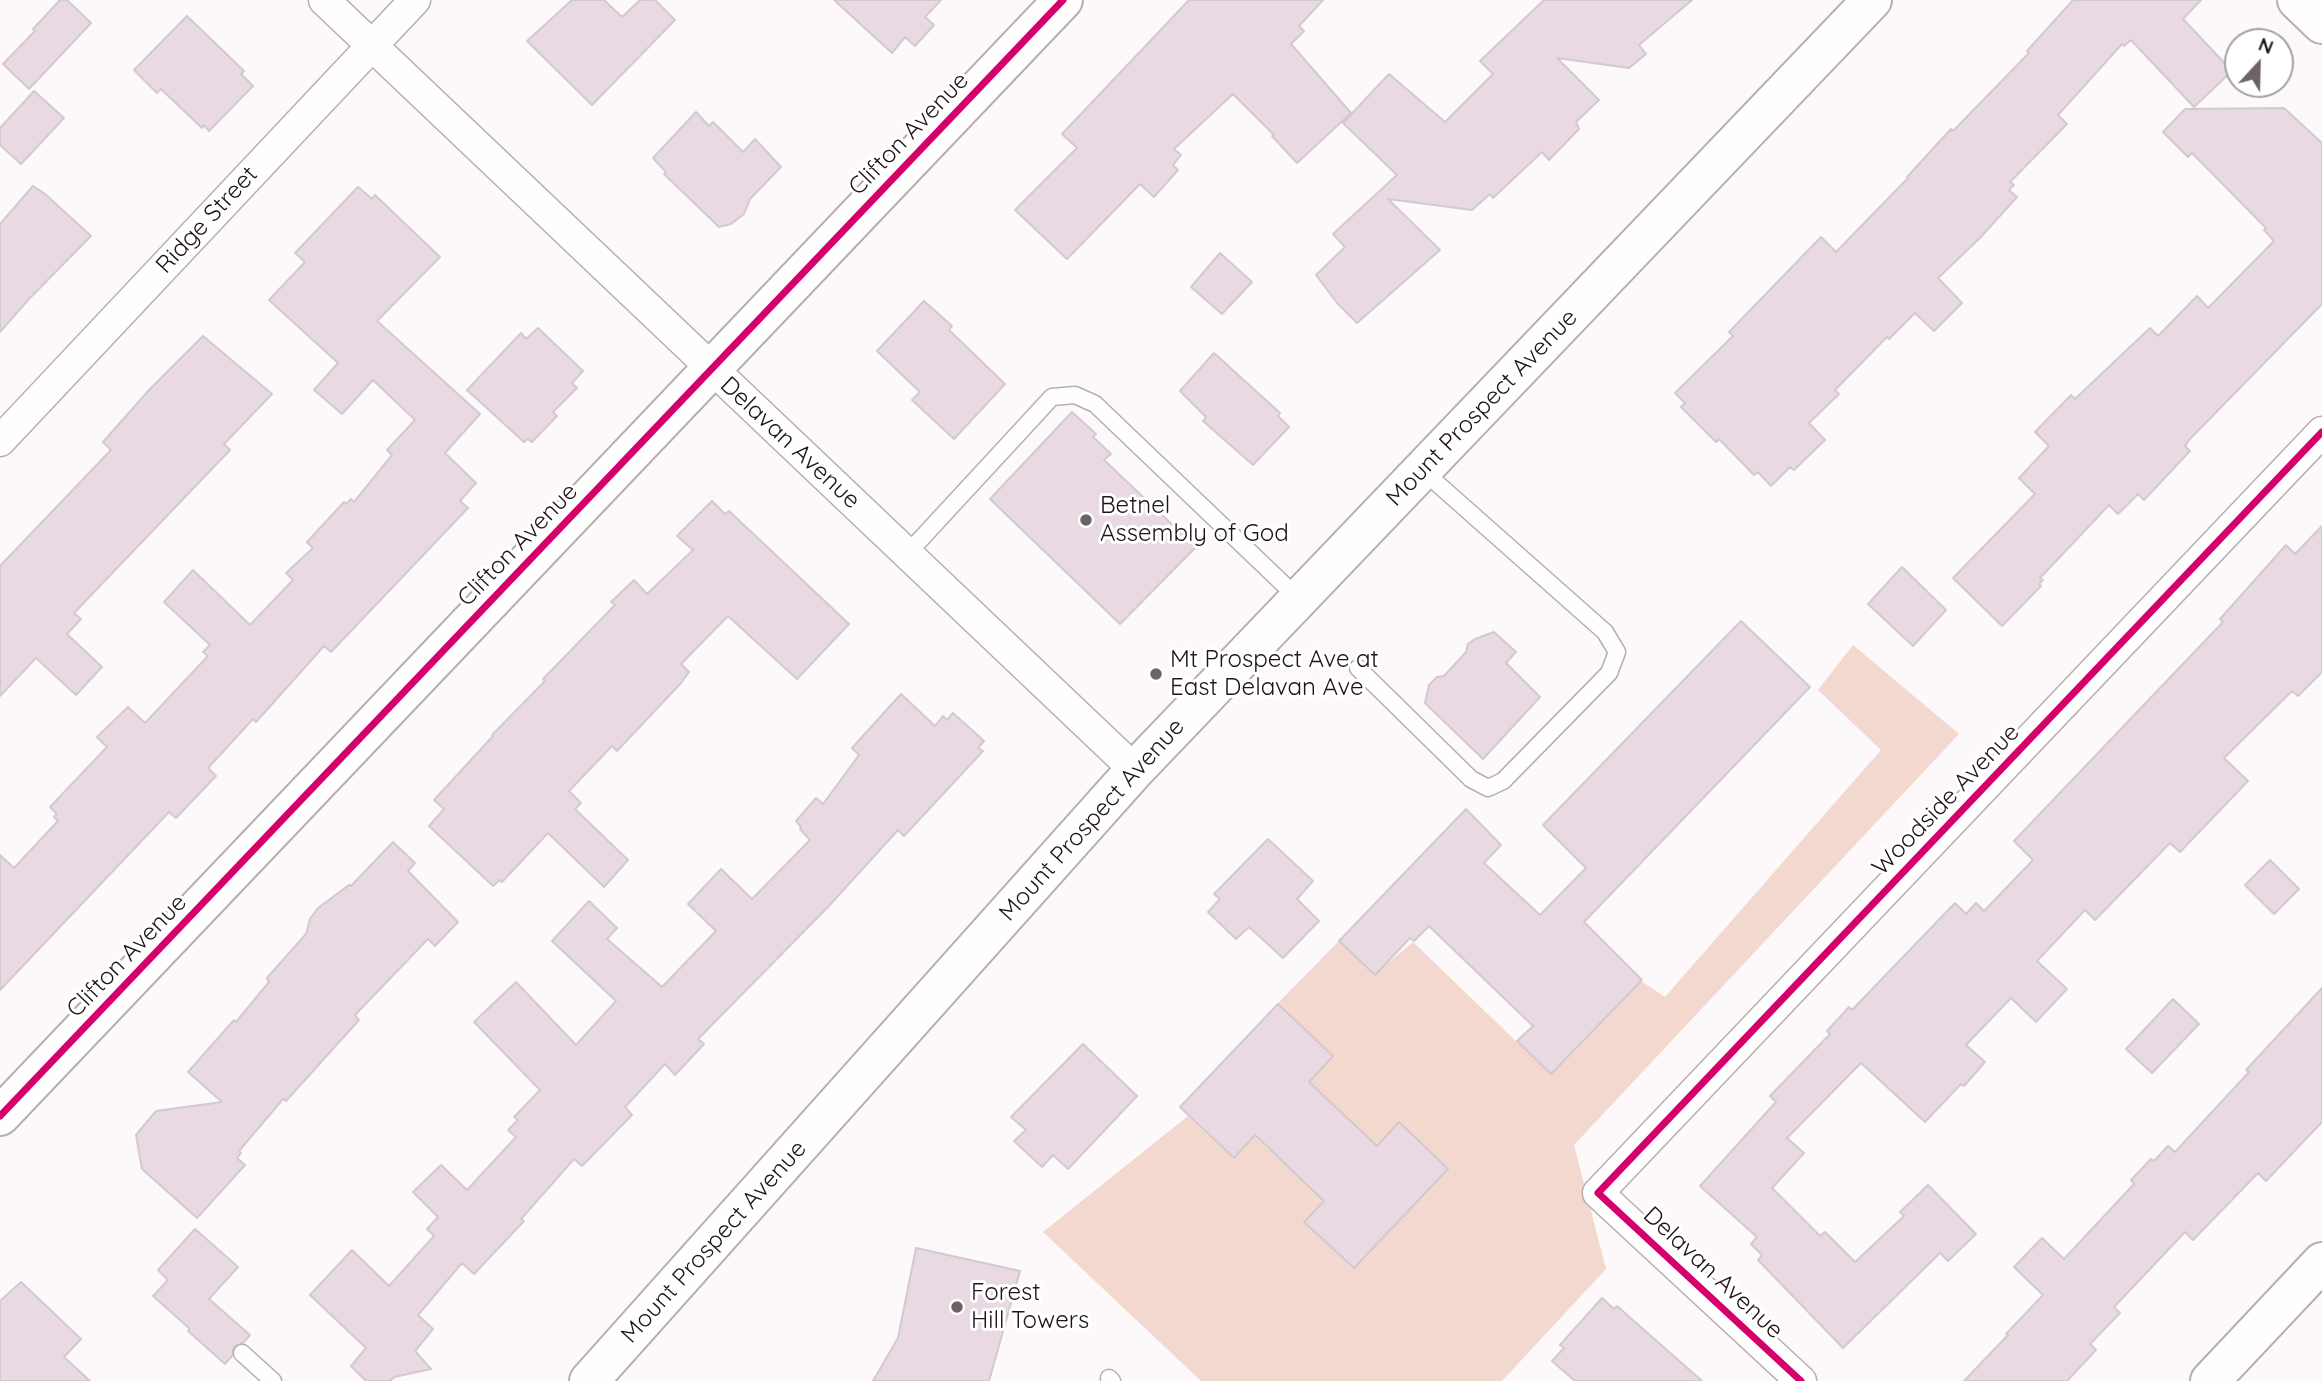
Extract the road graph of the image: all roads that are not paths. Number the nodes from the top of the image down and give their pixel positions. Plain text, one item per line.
1 (324, 0) edge
2 (415, 0) edge
3 (1063, 0) edge
4 (1872, 0) edge
5 (2297, 0) edge
6 (2322, 24) edge
7 (371, 45) junction
8 (712, 369) junction
9 (2322, 432) edge
10 (0, 441) edge
11 (1422, 470) junction
12 (907, 554) junction
13 (1299, 599) junction
14 (1359, 668) dead end
15 (1135, 770) junction
16 (0, 1116) edge
17 (1598, 1194) joint
18 (2322, 1262) edge
19 (243, 1353) dead end
20 (602, 1373) edge
21 (273, 1381) edge
22 (1801, 1381) edge
23 (2210, 1381) edge

1 - 7 street, Delavan Avenue
2 - 7 street, Ridge Street
3 - 8 main road, Clifton Avenue
4 - 11 main road, Mount Prospect Avenue
5 - 6 main road
7 - 8 street, Delavan Avenue
7 - 10 street, Ridge Street
8 - 12 street, Delavan Avenue
8 - 16 main road, Clifton Avenue
9 - 17 street, Woodside Avenue
11 - 13 main road, Mount Prospect Avenue
11 - 14 lane
12 - 13 lane
12 - 15 street, Delavan Avenue
13 - 15 main road, Mount Prospect Avenue
15 - 20 main road, Mount Prospect Avenue
17 - 22 street, Delavan Avenue
18 - 23 main road
19 - 21 lane

